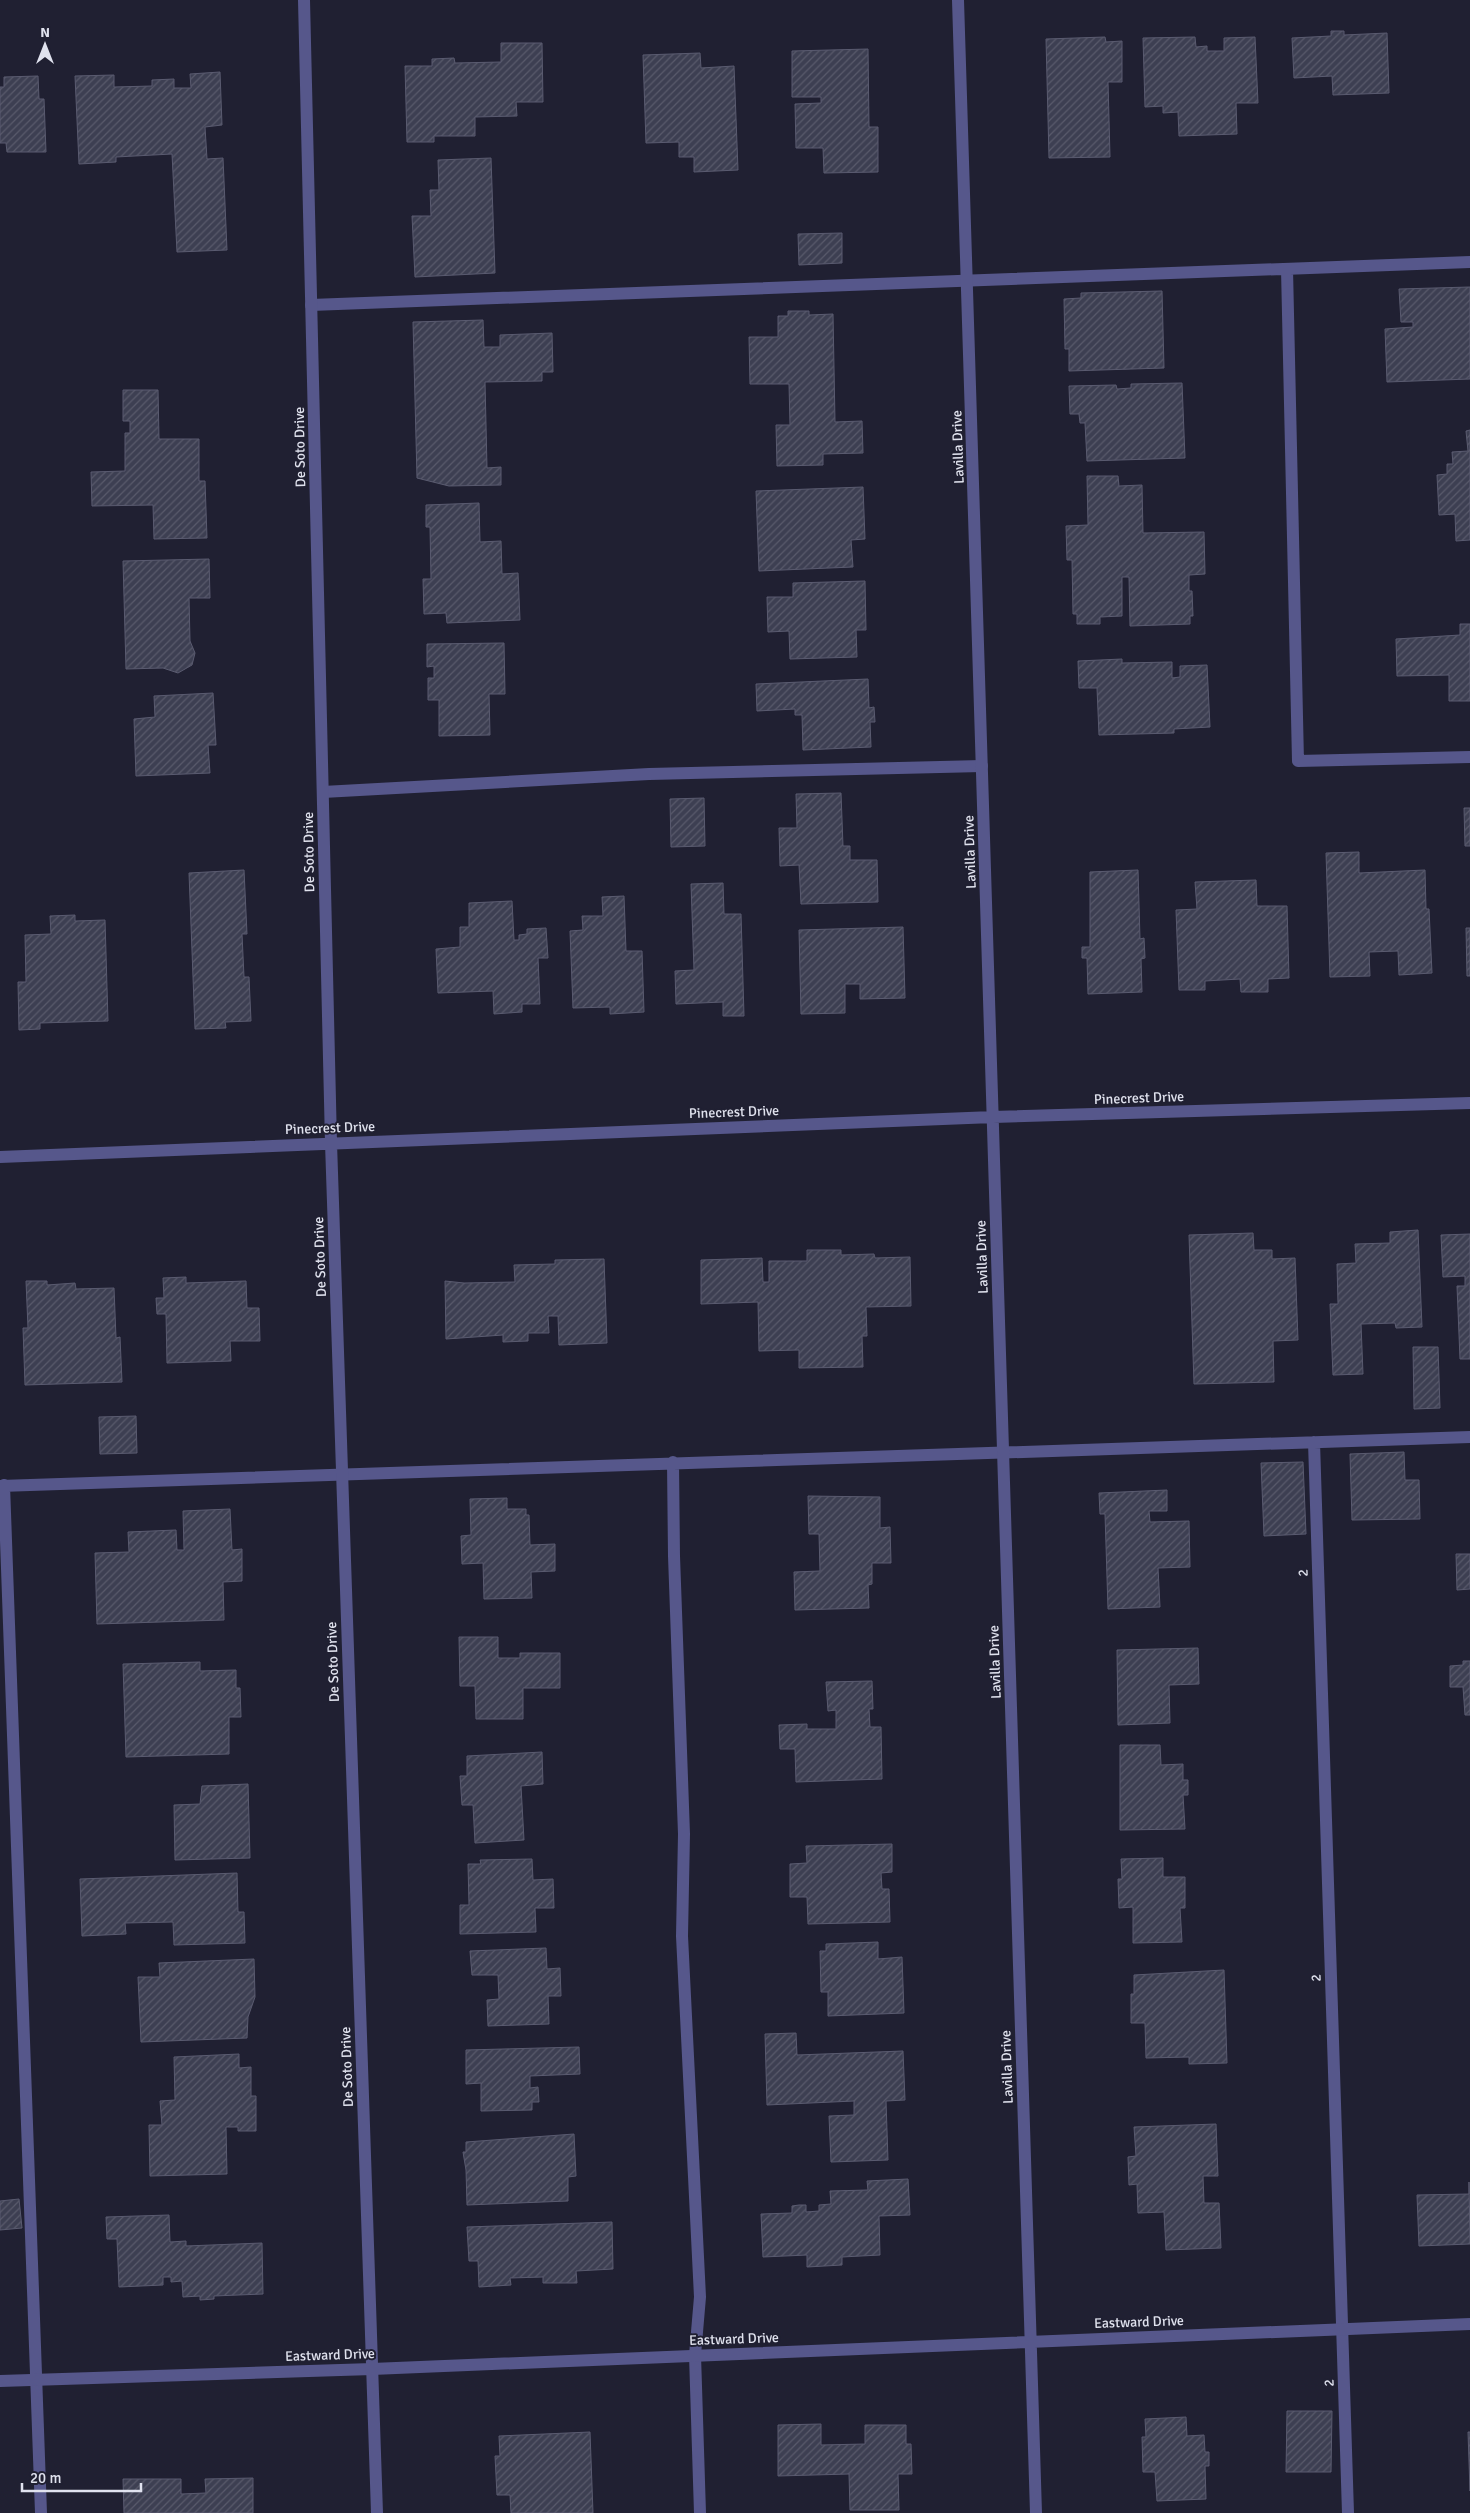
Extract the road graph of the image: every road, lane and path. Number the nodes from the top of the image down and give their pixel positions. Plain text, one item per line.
1 (304, 0) edge
2 (958, 0) edge
3 (1470, 262) edge
4 (1287, 269) junction
5 (968, 279) junction
6 (311, 305) junction
7 (1470, 757) edge
8 (982, 766) junction
9 (323, 792) junction
10 (1470, 1103) edge
11 (993, 1117) junction
12 (331, 1143) junction
13 (0, 1157) edge
14 (1470, 1437) edge
15 (1314, 1442) junction
16 (1003, 1452) junction
17 (673, 1462) junction
18 (342, 1473) junction
19 (2, 1486) edge
20 (1470, 2324) edge
21 (1343, 2330) junction
22 (1030, 2341) junction
23 (695, 2355) junction
24 (372, 2368) junction
25 (37, 2380) junction
26 (0, 2381) edge
27 (42, 2513) edge
28 (377, 2513) edge
29 (700, 2513) edge
30 (1036, 2513) edge
31 (1348, 2513) edge

1 - 6 street, De Soto Drive
2 - 5 street, Lavilla Drive
3 - 4 street
4 - 5 street
4 - 7 street
5 - 6 street
5 - 8 street, Lavilla Drive
6 - 9 street, De Soto Drive
8 - 9 street
8 - 11 street, Lavilla Drive
9 - 12 street, De Soto Drive
10 - 11 street, Pinecrest Drive
11 - 12 street, Pinecrest Drive
11 - 16 street, Lavilla Drive
12 - 13 street, Pinecrest Drive
12 - 18 street, De Soto Drive
14 - 15 street
15 - 16 street
15 - 21 street, 2
16 - 17 street
16 - 22 street, Lavilla Drive
17 - 18 street
17 - 23 street
18 - 19 street
18 - 24 street, De Soto Drive
19 - 25 street
20 - 21 street, Eastward Drive
21 - 22 street, Eastward Drive
21 - 31 street, 2
22 - 23 street, Eastward Drive
22 - 30 street, Lavilla Drive
23 - 24 street, Eastward Drive
23 - 29 street
24 - 25 street, Eastward Drive
24 - 28 street, De Soto Drive
25 - 26 street, Eastward Drive
25 - 27 street

